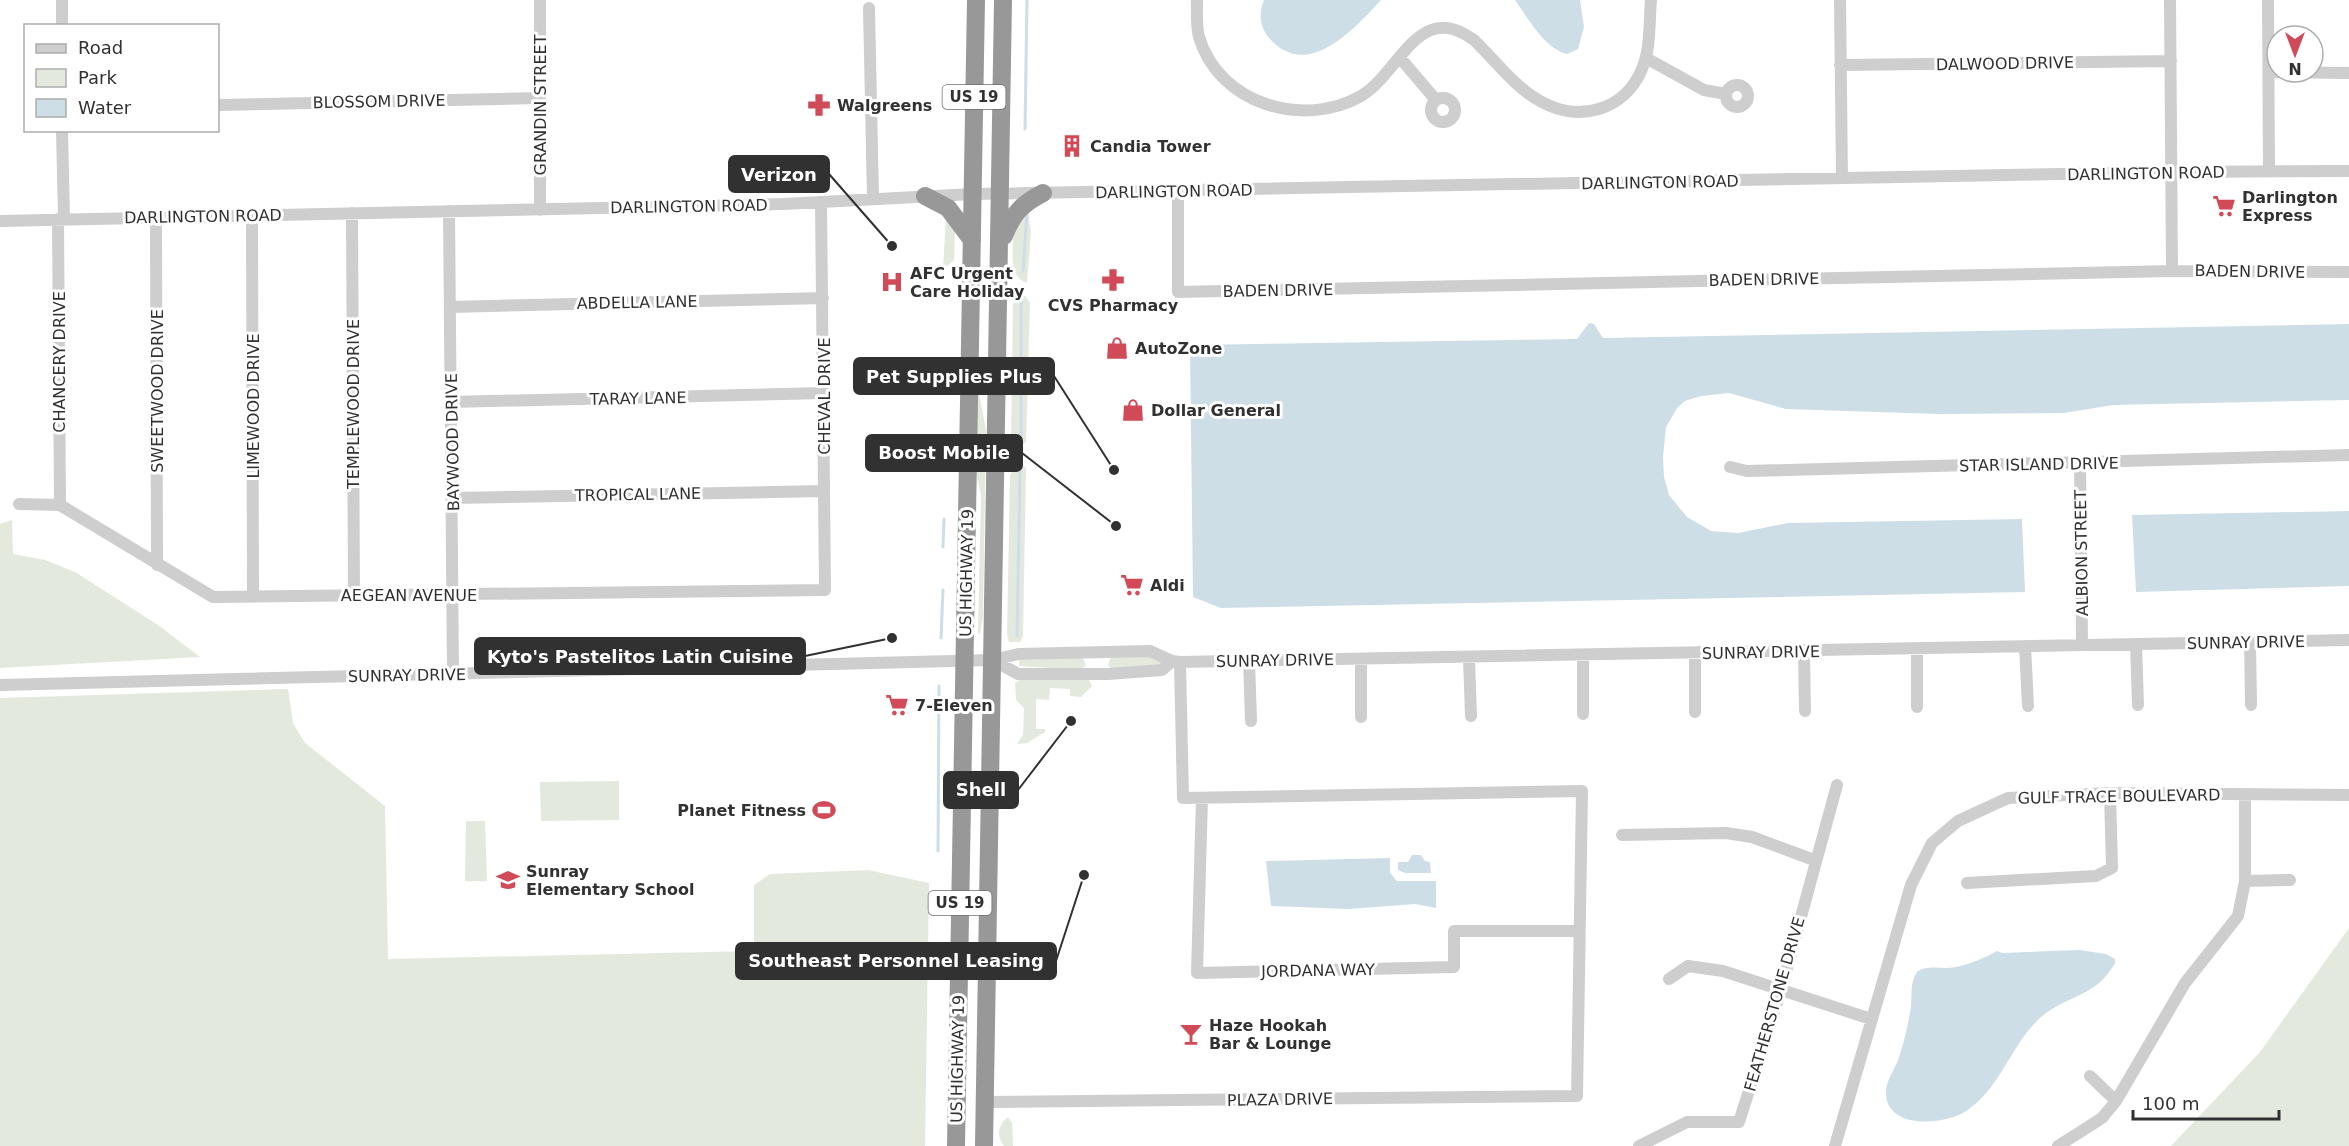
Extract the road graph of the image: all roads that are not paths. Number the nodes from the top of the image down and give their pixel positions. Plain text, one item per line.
1 (62, 0) edge
2 (540, 0) edge
3 (976, 0) edge
4 (1004, 0) edge
5 (1197, 0) edge
6 (1651, 0) edge
7 (1840, 0) edge
8 (2170, 0) edge
9 (2268, 0) edge
10 (868, 8) dead end
11 (62, 24) edge
12 (2268, 24) edge
13 (1401, 58) junction
14 (1646, 58) junction
15 (2170, 60) junction
16 (1840, 65) junction
17 (2325, 73) edge
18 (2349, 73) edge
19 (2269, 84) edge
20 (1726, 94) dead end
21 (540, 98) junction
22 (1436, 100) dead end
23 (219, 105) edge
24 (62, 132) edge
25 (2269, 171) junction
26 (2349, 171) edge
27 (2170, 172) junction
28 (1842, 178) junction
29 (1178, 191) junction
30 (1001, 193) junction
31 (1043, 193) junction
32 (972, 194) junction
33 (925, 196) junction
34 (873, 198) junction
35 (821, 202) junction
36 (540, 210) junction
37 (449, 211) junction
38 (352, 213) junction
39 (252, 215) junction
40 (156, 218) junction
41 (61, 219) junction
42 (0, 221) edge
43 (972, 240) junction
44 (1000, 246) junction
45 (2172, 270) junction
46 (2349, 272) edge
47 (823, 298) junction
48 (450, 307) junction
49 (825, 393) junction
50 (452, 402) junction
51 (2349, 456) edge
52 (2080, 463) junction
53 (1730, 467) dead end
54 (824, 491) junction
55 (453, 498) junction
56 (19, 504) dead end
57 (60, 505) junction
58 (157, 565) junction
59 (825, 590) joint
60 (354, 594) junction
61 (453, 596) junction
62 (253, 597) junction
63 (2349, 640) edge
64 (2250, 642) junction
65 (2082, 644) junction
66 (2136, 644) junction
67 (2025, 646) junction
68 (1917, 649) junction
69 (1804, 652) junction
70 (1695, 653) junction
71 (1583, 656) junction
72 (1469, 658) junction
73 (1361, 659) junction
74 (964, 660) junction
75 (993, 660) junction
76 (1249, 660) junction
77 (1176, 661) junction
78 (453, 674) junction
79 (0, 685) edge
80 (2138, 705) dead end
81 (2251, 705) dead end
82 (2028, 706) dead end
83 (1917, 707) dead end
84 (1805, 711) dead end
85 (1695, 712) dead end
86 (1583, 714) dead end
87 (1471, 716) dead end
88 (1361, 717) dead end
89 (1251, 721) dead end
90 (1837, 785) dead end
91 (2110, 794) junction
92 (2245, 794) junction
93 (2349, 795) edge
94 (1202, 798) junction
95 (1622, 834) dead end
96 (1814, 860) junction
97 (2290, 880) dead end
98 (2245, 881) junction
99 (1967, 883) dead end
100 (1578, 931) junction
101 (1669, 979) dead end
102 (1780, 990) junction
103 (1871, 1019) junction
104 (957, 1056) junction
105 (2090, 1076) dead end
106 (2116, 1101) junction
107 (984, 1102) junction
108 (956, 1146) edge
109 (968, 1146) edge
110 (984, 1146) edge
111 (1639, 1146) edge
112 (1835, 1146) edge
113 (2058, 1146) edge

1 - 11 street
2 - 21 street, GRANDIN STREET
3 - 32 highway, US HIGHWAY 19 / US 19
4 - 30 highway, US HIGHWAY 19 / US 19
5 - 13 street
6 - 14 street
7 - 16 street
8 - 15 street
9 - 12 street
10 - 34 street
13 - 14 street
13 - 22 street
14 - 20 street
15 - 16 street, DALWOOD DRIVE
15 - 27 street
16 - 28 street
17 - 18 street
19 - 25 street
21 - 23 street, BLOSSOM DRIVE
21 - 36 street, GRANDIN STREET
24 - 41 street, CHANCERY DRIVE
25 - 26 street, DARLINGTON ROAD
25 - 27 street, DARLINGTON ROAD
27 - 28 street, DARLINGTON ROAD
27 - 45 street
28 - 29 street, DARLINGTON ROAD
29 - 31 street, DARLINGTON ROAD
29 - 45 street, BADEN DRIVE
30 - 31 street, DARLINGTON ROAD
30 - 32 street, DARLINGTON ROAD
30 - 44 highway, US HIGHWAY 19 / US 19
31 - 44 highway
32 - 33 street, DARLINGTON ROAD
32 - 43 highway, US HIGHWAY 19 / US 19
33 - 34 street, DARLINGTON ROAD
33 - 43 highway
34 - 35 street, DARLINGTON ROAD
35 - 36 street, DARLINGTON ROAD
35 - 47 street, CHEVAL DRIVE
36 - 37 street, DARLINGTON ROAD
37 - 38 street, DARLINGTON ROAD
37 - 48 street, BAYWOOD DRIVE
38 - 39 street, DARLINGTON ROAD
38 - 60 street, TEMPLEWOOD DRIVE
39 - 40 street, DARLINGTON ROAD
39 - 62 street, LIMEWOOD DRIVE
40 - 41 street, DARLINGTON ROAD
40 - 58 street, SWEETWOOD DRIVE
41 - 42 street, DARLINGTON ROAD
41 - 57 street, CHANCERY DRIVE
43 - 74 highway, US HIGHWAY 19 / US 19
44 - 75 highway, US HIGHWAY 19 / US 19
45 - 46 street, BADEN DRIVE
47 - 48 street, ABDELLA LANE
47 - 49 street, CHEVAL DRIVE
48 - 50 street, BAYWOOD DRIVE
49 - 50 street, TARAY LANE
49 - 54 street, CHEVAL DRIVE
50 - 55 street, BAYWOOD DRIVE
51 - 52 street, STAR ISLAND DRIVE
52 - 53 street, STAR ISLAND DRIVE
52 - 65 street, ALBION STREET
54 - 55 street, TROPICAL LANE
54 - 59 street, CHEVAL DRIVE
55 - 61 street, BAYWOOD DRIVE
56 - 57 street
57 - 58 street, AEGEAN AVENUE
58 - 62 street, AEGEAN AVENUE
59 - 61 street, AEGEAN AVENUE
60 - 61 street, AEGEAN AVENUE
60 - 62 street, AEGEAN AVENUE
61 - 78 street, BAYWOOD DRIVE
63 - 64 street, SUNRAY DRIVE
64 - 66 street, SUNRAY DRIVE
64 - 81 street
65 - 66 street, SUNRAY DRIVE
65 - 67 street, SUNRAY DRIVE
66 - 80 street
67 - 68 street, SUNRAY DRIVE
67 - 82 street
68 - 69 street, SUNRAY DRIVE
68 - 83 street
69 - 70 street, SUNRAY DRIVE
69 - 84 street
70 - 71 street, SUNRAY DRIVE
70 - 85 street
71 - 72 street, SUNRAY DRIVE
71 - 86 street
72 - 73 street, SUNRAY DRIVE
72 - 87 street
73 - 76 street, SUNRAY DRIVE
73 - 88 street
74 - 75 street, SUNRAY DRIVE
74 - 78 street, SUNRAY DRIVE
74 - 104 highway, US HIGHWAY 19 / US 19
75 - 77 street, SUNRAY DRIVE
75 - 77 street, SUNRAY DRIVE
75 - 107 highway, US HIGHWAY 19 / US 19
76 - 77 street, SUNRAY DRIVE
76 - 89 street
77 - 94 street
78 - 79 street, SUNRAY DRIVE
90 - 96 street, FEATHERSTONE DRIVE
91 - 92 street, GULF TRACE BOULEVARD
91 - 99 street
91 - 103 street, GULF TRACE BOULEVARD
92 - 93 street, GULF TRACE BOULEVARD
92 - 98 street
94 - 100 street
94 - 100 street, JORDANA WAY
95 - 96 street
96 - 102 street, FEATHERSTONE DRIVE
97 - 98 street
98 - 106 street
100 - 107 street, PLAZA DRIVE
101 - 102 street
102 - 103 street
102 - 111 street, FEATHERSTONE DRIVE
103 - 112 street, GULF TRACE BOULEVARD
104 - 108 highway, US HIGHWAY 19 / US 19
104 - 109 highway
105 - 106 street
106 - 113 street
107 - 110 highway, US HIGHWAY 19 / US 19

